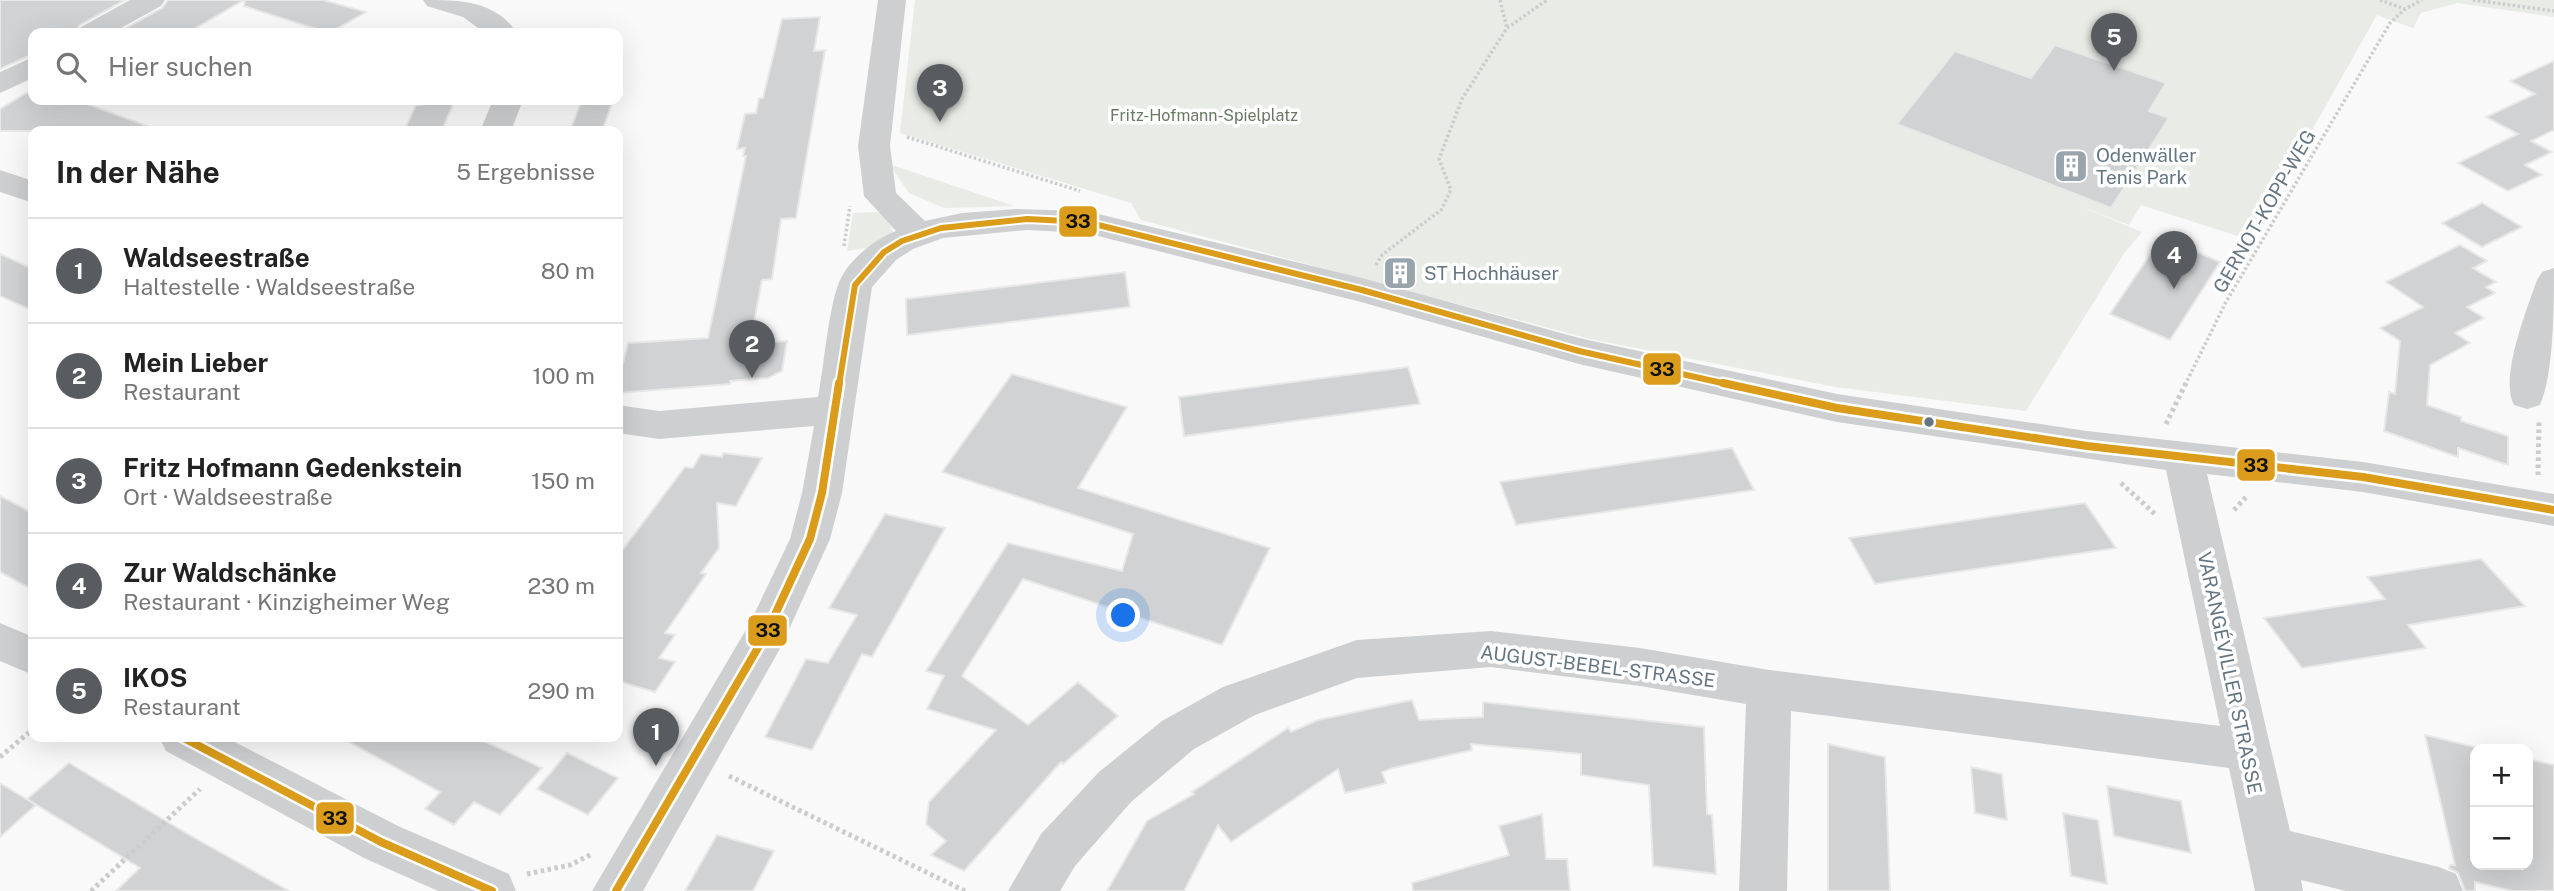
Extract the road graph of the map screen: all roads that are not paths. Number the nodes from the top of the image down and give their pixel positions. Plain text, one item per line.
1 (151, 0) edge
2 (437, 0) edge
3 (891, 0) edge
4 (100, 28) edge
5 (496, 28) edge
6 (28, 69) edge
7 (0, 85) edge
8 (506, 105) edge
9 (498, 126) edge
10 (0, 180) edge
11 (28, 191) edge
12 (917, 233) junction
13 (2554, 280) edge
14 (2527, 395) road end
15 (834, 410) junction
16 (623, 420) edge
17 (2168, 454) junction
18 (2547, 509) edge
19 (0, 641) edge
20 (28, 655) edge
21 (1769, 689) junction
22 (191, 742) edge
23 (2246, 750) junction
24 (2274, 870) edge
25 (507, 887) edge
26 (616, 891) edge
27 (1032, 891) edge
28 (1763, 891) edge
29 (2439, 891) edge

1 - 4 street
2 - 5 street
3 - 12 street
6 - 7 street
8 - 9 street
10 - 11 street
12 - 15 street
12 - 17 street
13 - 14 street
15 - 16 street
15 - 26 street
17 - 18 street
17 - 23 street, VARANGÉVILLER STRASSE
19 - 20 street
21 - 23 street, AUGUST-BEBEL-STRASSE
21 - 27 street, AUGUST-BEBEL-STRASSE
21 - 28 street
22 - 25 street
23 - 24 street, VARANGÉVILLER STRASSE
24 - 29 street

